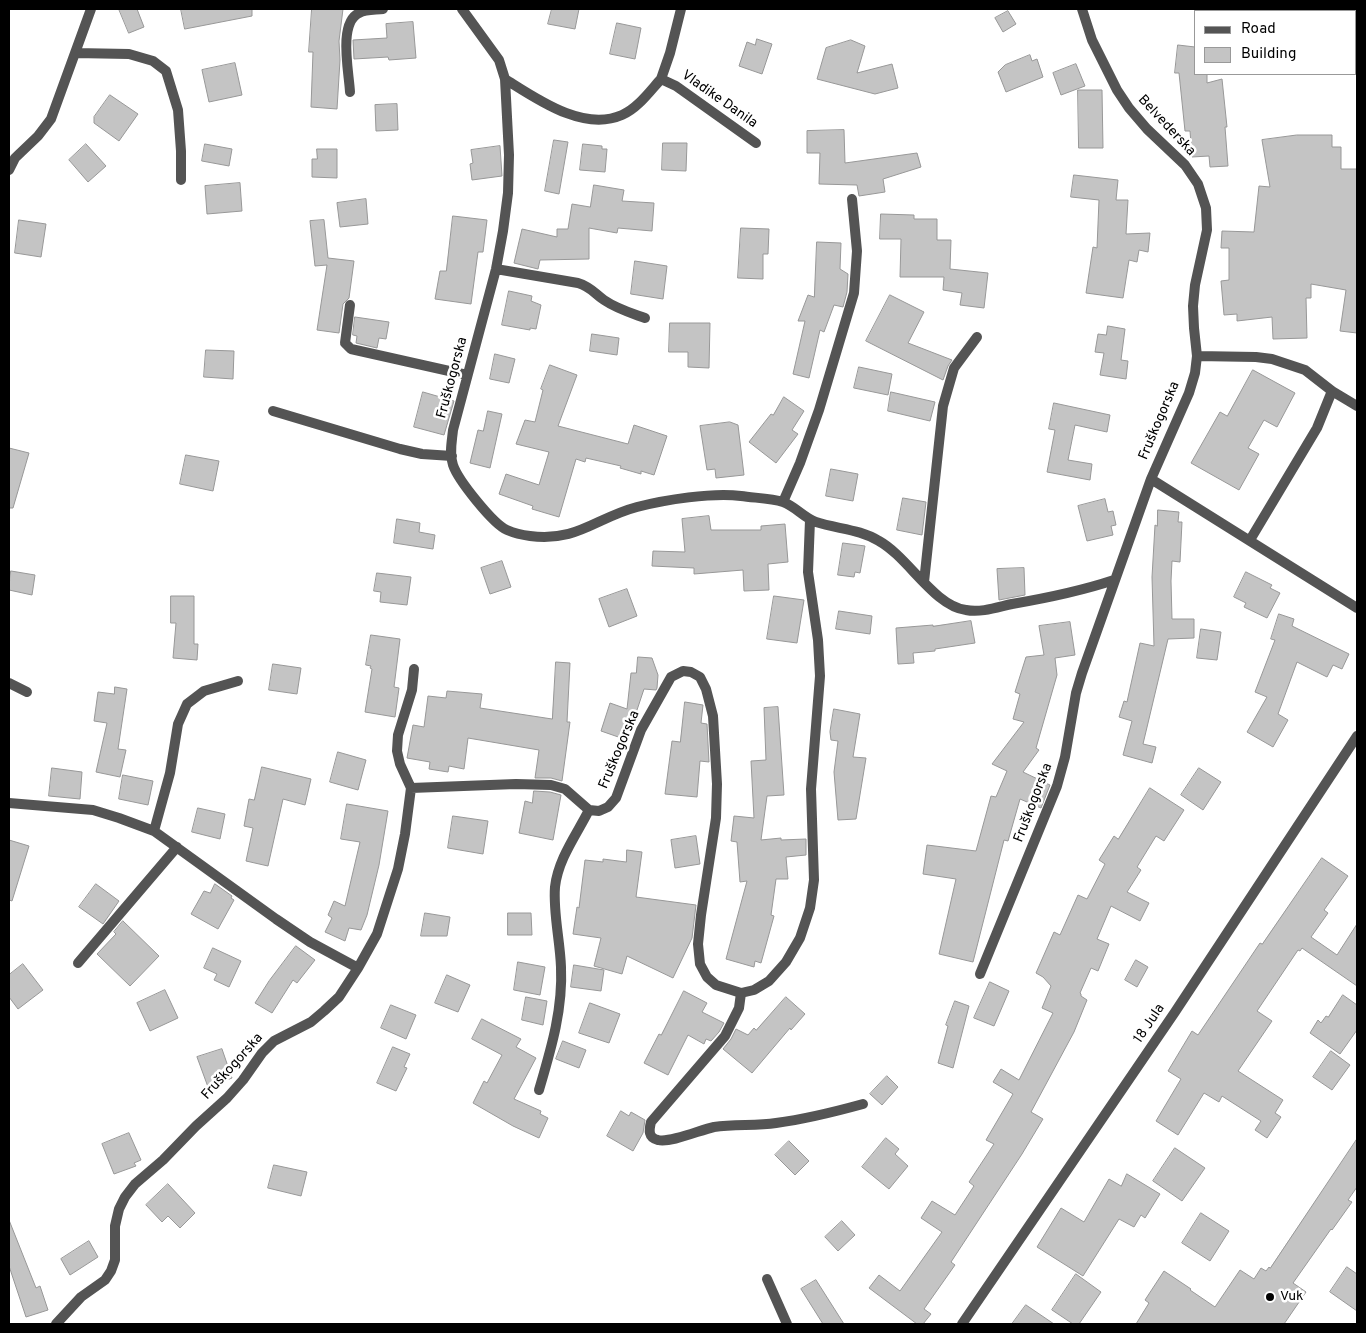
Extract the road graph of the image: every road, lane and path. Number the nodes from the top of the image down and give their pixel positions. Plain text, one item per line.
1 (91, 9) edge
2 (382, 9) edge
3 (462, 9) edge
4 (681, 9) edge
5 (1082, 9) edge
6 (75, 53) junction
7 (505, 79) junction
8 (661, 79) junction
9 (350, 92) dead end
10 (756, 143) dead end
11 (9, 170) edge
12 (181, 180) dead end
13 (852, 199) dead end
14 (496, 269) junction
15 (350, 305) dead end
16 (645, 318) dead end
17 (976, 337) dead end
18 (1197, 356) junction
19 (467, 375) junction
20 (1332, 391) junction
21 (1357, 406) edge
22 (272, 411) dead end
23 (452, 456) junction
24 (1150, 479) junction
25 (783, 502) junction
26 (810, 520) junction
27 (1250, 540) junction
28 (1114, 580) junction
29 (924, 582) junction
30 (1357, 608) edge
31 (414, 669) dead end
32 (238, 681) dead end
33 (9, 683) edge
34 (27, 692) dead end
35 (1357, 736) edge
36 (411, 788) junction
37 (9, 803) edge
38 (589, 810) junction
39 (154, 832) junction
40 (177, 847) junction
41 (78, 962) dead end
42 (358, 968) junction
43 (980, 974) dead end
44 (741, 993) junction
45 (539, 1090) dead end
46 (863, 1104) dead end
47 (767, 1279) dead end
48 (56, 1324) edge
49 (788, 1324) edge
50 (962, 1324) edge

1 - 6 street
2 - 9 street
3 - 7 street
4 - 8 street
5 - 18 street, Belvederska
6 - 11 street
6 - 12 street
7 - 8 street, Vladike Danila
7 - 14 street, Fruškogorska
8 - 10 street, Vladike Danila
13 - 25 street
14 - 16 street
14 - 19 street, Fruškogorska
15 - 19 street
17 - 29 street
18 - 20 street
18 - 24 street, Fruškogorska
19 - 23 street, Fruškogorska
20 - 21 street
20 - 27 street
22 - 23 street
23 - 25 street, Fruškogorska
24 - 27 street
24 - 28 street, Fruškogorska
25 - 26 street, Fruškogorska
26 - 29 street, Fruškogorska
26 - 44 street
27 - 30 street
28 - 29 street, Fruškogorska
28 - 43 street, Fruškogorska
31 - 36 street
32 - 39 street
33 - 34 street
35 - 50 street, 18 Jula
36 - 38 street
36 - 42 street, Fruškogorska
37 - 39 street
38 - 44 street, Fruškogorska
38 - 45 street
39 - 40 street
40 - 41 street
40 - 42 street
42 - 48 street, Fruškogorska
44 - 46 street
47 - 49 street

